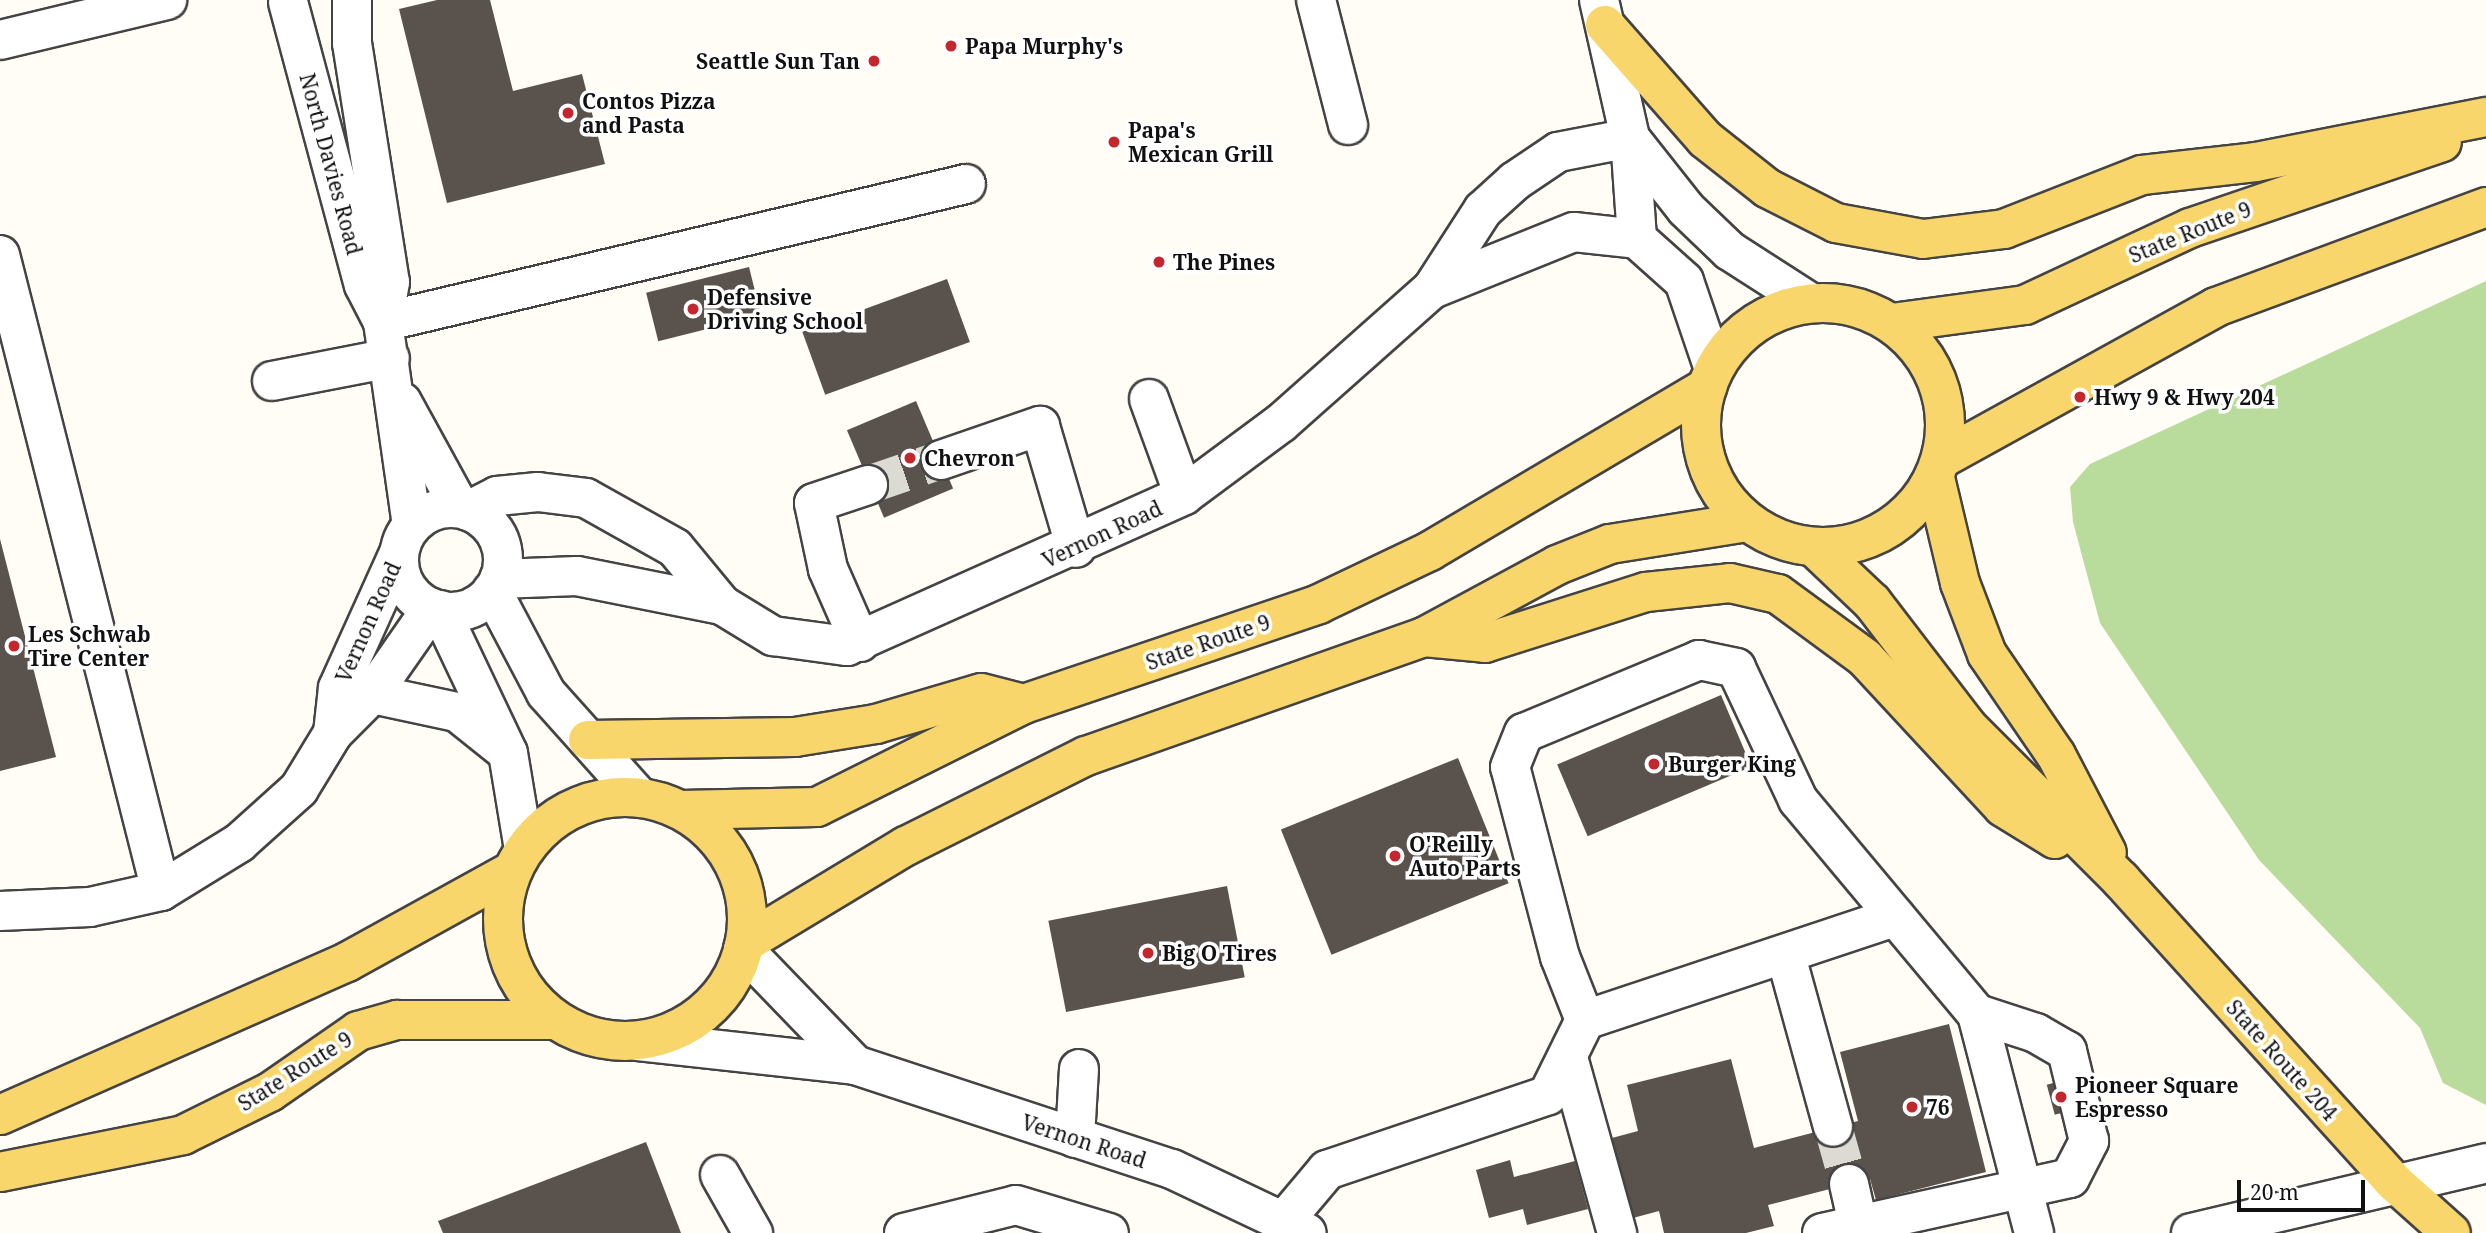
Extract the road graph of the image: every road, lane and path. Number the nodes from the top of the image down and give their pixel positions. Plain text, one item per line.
1 (167, 0) edge
2 (342, 0) edge
3 (352, 0) edge
4 (1316, 0) edge
5 (286, 1) edge
6 (1602, 13) edge
7 (37, 15) edge
8 (0, 40) edge
9 (2486, 117) edge
10 (1348, 125) dead end
11 (2486, 125) edge
12 (1630, 138) junction
13 (966, 184) dead end
14 (2486, 207) edge
15 (1637, 239) junction
16 (0, 255) edge
17 (1432, 289) junction
18 (1811, 303) junction
19 (1892, 323) junction
20 (389, 357) junction
21 (1710, 378) junction
22 (272, 380) dead end
23 (1149, 399) dead end
24 (941, 460) tunnel mouth
25 (1938, 468) junction
26 (868, 485) tunnel mouth
27 (1184, 495) junction
28 (464, 509) junction
29 (1747, 522) junction
30 (406, 539) junction
31 (1076, 548) junction
32 (1815, 548) junction
33 (496, 585) junction
34 (722, 605) junction
35 (436, 609) junction
36 (1424, 637) junction
37 (860, 642) junction
38 (372, 694) junction
39 (1024, 704) junction
40 (333, 733) junction
41 (589, 740) junction
42 (508, 753) junction
43 (639, 797) junction
44 (681, 810) junction
45 (518, 860) junction
46 (2121, 880) junction
47 (161, 891) junction
48 (0, 911) edge
49 (1895, 917) junction
50 (744, 946) junction
51 (1786, 956) junction
52 (1977, 1014) junction
53 (555, 1020) junction
54 (1586, 1020) junction
55 (638, 1041) junction
56 (1569, 1061) junction
57 (855, 1065) junction
58 (1079, 1069) dead end
59 (0, 1115) edge
60 (1833, 1128) tunnel mouth
61 (1075, 1139) junction
62 (2486, 1163) edge
63 (0, 1172) edge
64 (720, 1175) dead end
65 (2394, 1182) junction
66 (1849, 1184) tunnel mouth
67 (2023, 1191) junction
68 (1296, 1227) edge
69 (1847, 1230) edge
70 (753, 1233) edge
71 (904, 1233) edge
72 (1004, 1233) edge
73 (1053, 1233) edge
74 (1109, 1233) edge
75 (1617, 1233) edge
76 (2034, 1233) edge
77 (2191, 1233) edge
78 (2451, 1233) edge

1 - 7 street
2 - 5 street
3 - 20 street, North Davies Road
4 - 10 street
5 - 20 street, North Davies Road
6 - 9 main road
6 - 12 street
7 - 8 street
11 - 19 main road, State Route 9
12 - 15 street
12 - 17 street, Vernon Road
12 - 18 street
13 - 20 street
14 - 25 main road
15 - 17 street, Vernon Road
15 - 21 street
16 - 47 street
17 - 27 street, Vernon Road
18 - 19 main road
18 - 21 main road
19 - 25 main road
20 - 22 street
20 - 28 street, North Davies Road
20 - 30 street, North Davies Road
21 - 29 main road
21 - 39 main road, State Route 9
23 - 27 street
24 - 31 street
25 - 32 main road
25 - 46 main road, State Route 204
26 - 37 street
27 - 31 street, Vernon Road
28 - 30 street
28 - 33 street
28 - 34 street, Vernon Road
29 - 32 main road
29 - 36 main road
30 - 35 street
30 - 40 street, Vernon Road
31 - 37 street, Vernon Road
32 - 46 main road, State Route 204
33 - 34 street, Vernon Road
33 - 35 street
33 - 41 street
34 - 37 street, Vernon Road
35 - 38 street, Vernon Road
35 - 42 street
36 - 46 main road
36 - 50 main road
38 - 40 street, Vernon Road
38 - 42 street
39 - 41 main road
39 - 44 main road, State Route 9
40 - 47 street, Vernon Road
41 - 43 street
42 - 45 street
43 - 44 main road
43 - 45 main road
44 - 50 main road
45 - 53 main road
45 - 59 main road
46 - 65 main road, State Route 204
47 - 48 street, Vernon Road
49 - 51 street
49 - 52 street
49 - 54 street
50 - 55 main road
50 - 57 street, Vernon Road
51 - 54 street
51 - 60 street
52 - 67 street
52 - 67 street
53 - 55 main road
53 - 63 main road, State Route 9
54 - 56 street
55 - 57 street, Vernon Road
56 - 68 street
56 - 75 street
57 - 61 street, Vernon Road
58 - 61 street
61 - 68 street, Vernon Road
62 - 65 street
64 - 70 street
65 - 77 street
65 - 78 main road, State Route 204
66 - 69 street
67 - 69 street
67 - 76 street
71 - 74 street
72 - 73 street

